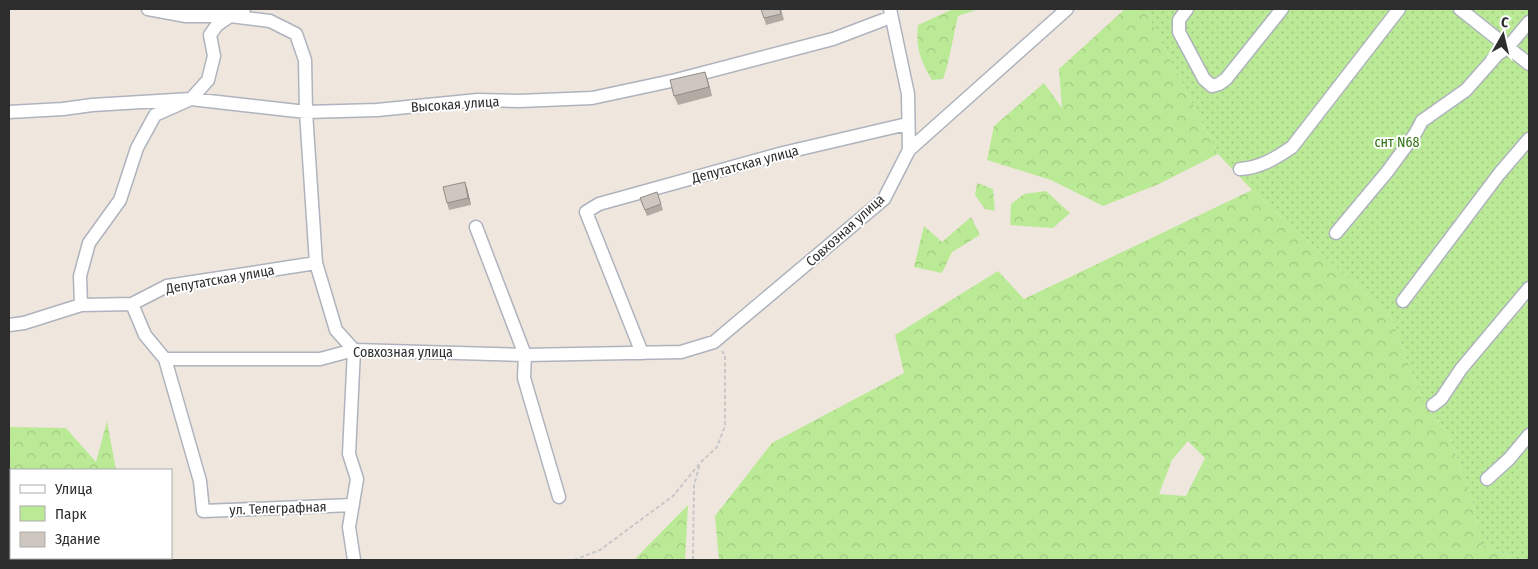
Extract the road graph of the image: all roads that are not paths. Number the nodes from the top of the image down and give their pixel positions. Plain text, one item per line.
1 (148, 9) edge
2 (244, 9) edge
3 (1067, 9) edge
4 (1187, 9) edge
5 (1282, 9) edge
6 (1398, 9) edge
7 (1460, 9) edge
8 (891, 13) edge
9 (186, 16) junction
10 (230, 16) junction
11 (1529, 22) edge
12 (210, 35) junction
13 (1508, 47) junction
14 (1529, 64) edge
15 (191, 99) junction
16 (9, 112) edge
17 (306, 112) junction
18 (907, 124) junction
19 (1529, 139) edge
20 (909, 150) junction
21 (1240, 169) dead end
22 (476, 227) dead end
23 (1336, 233) dead end
24 (316, 263) junction
25 (1529, 288) edge
26 (1403, 302) dead end
27 (132, 304) junction
28 (81, 305) junction
29 (9, 324) edge
30 (354, 350) junction
31 (642, 353) junction
32 (525, 354) junction
33 (165, 359) junction
34 (1433, 405) dead end
35 (1529, 435) edge
36 (1488, 479) dead end
37 (559, 497) dead end
38 (353, 505) junction
39 (354, 560) edge

1 - 9 street
2 - 10 street
3 - 20 street
4 - 5 street
6 - 21 street
7 - 13 street
8 - 17 street, Высокая улица
8 - 18 street
9 - 10 street
9 - 12 street
10 - 12 street
10 - 17 street
11 - 13 street
12 - 15 street
13 - 14 street
13 - 23 street
15 - 16 street, Высокая улица
15 - 17 street, Высокая улица
15 - 28 street
17 - 24 street
18 - 20 street
18 - 31 street, Депутатская улица
19 - 26 street
20 - 31 street, Совхозная улица
22 - 32 street
24 - 27 street, Депутатская улица
24 - 30 street
25 - 34 street
27 - 28 street, Депутатская улица
27 - 33 street
28 - 29 street, Депутатская улица
30 - 32 street, Совхозная улица
30 - 33 street, Совхозная улица
30 - 38 street
31 - 32 street, Совхозная улица
32 - 37 street
33 - 38 street, ул. Телеграфная
35 - 36 street
38 - 39 street

